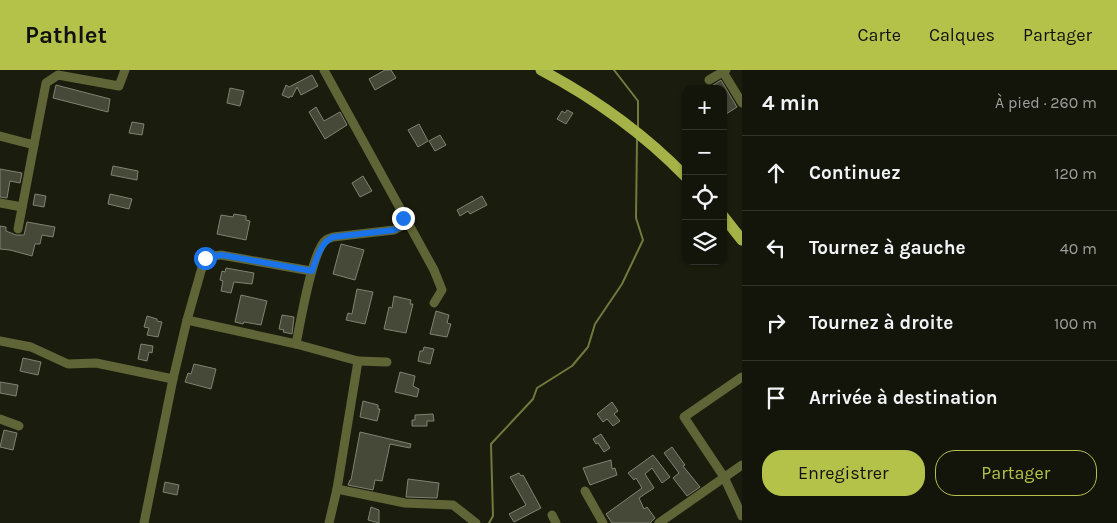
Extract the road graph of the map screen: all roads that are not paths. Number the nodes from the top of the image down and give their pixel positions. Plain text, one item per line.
1 (125, 70) edge
2 (324, 70) edge
3 (541, 70) edge
4 (725, 71) edge
5 (709, 80) dead end
6 (742, 103) edge
7 (0, 136) edge
8 (34, 145) junction
9 (684, 175) edge
10 (0, 203) edge
11 (22, 207) junction
12 (726, 220) edge
13 (407, 223) junction
14 (18, 228) dead end
15 (742, 240) edge
16 (312, 271) junction
17 (434, 303) dead end
18 (187, 320) junction
19 (0, 341) edge
20 (296, 344) junction
21 (358, 360) junction
22 (387, 362) dead end
23 (742, 377) edge
24 (173, 380) junction
25 (0, 419) edge
26 (19, 426) dead end
27 (742, 466) edge
28 (724, 478) junction
29 (337, 489) junction
30 (585, 491) dead end
31 (742, 516) edge
32 (665, 521) edge
33 (144, 523) edge
34 (330, 523) edge
35 (476, 523) edge
36 (603, 523) edge

1 - 8 street
2 - 13 street
3 - 9 main road
4 - 5 street
4 - 6 street
7 - 8 street
8 - 11 street
10 - 11 street
11 - 14 street
12 - 15 main road
13 - 16 street
13 - 17 street
16 - 18 street
16 - 20 street
18 - 20 street
18 - 24 street
19 - 24 street
20 - 21 street
21 - 22 street
21 - 29 street
23 - 28 street
24 - 33 street
25 - 26 street
27 - 28 street
28 - 31 street
28 - 32 street
29 - 34 street
29 - 35 street
30 - 36 street

